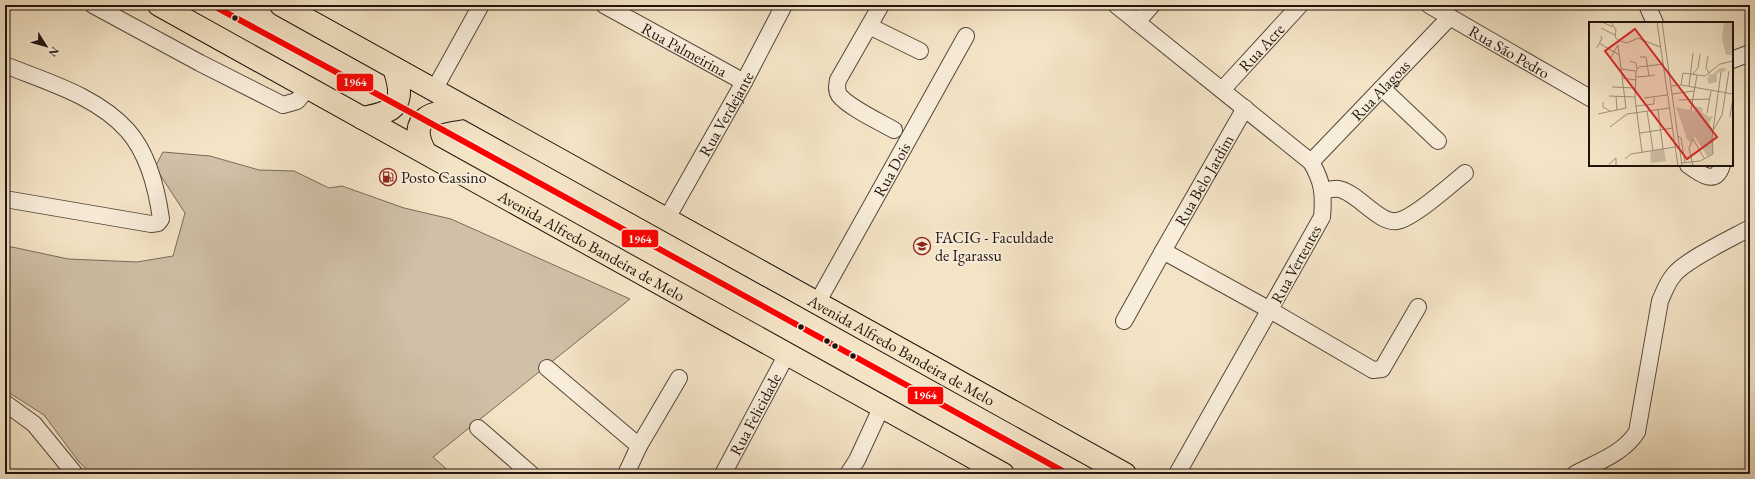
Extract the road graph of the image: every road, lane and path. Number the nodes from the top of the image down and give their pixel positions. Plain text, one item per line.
1 (93, 5) edge
2 (159, 5) edge
3 (281, 5) edge
4 (481, 5) edge
5 (604, 5) edge
6 (784, 5) edge
7 (881, 5) edge
8 (1116, 5) edge
9 (1152, 5) edge
10 (1300, 5) edge
11 (1429, 5) edge
12 (1647, 5) edge
13 (1450, 17) junction
14 (1137, 22) junction
15 (1655, 22) edge
16 (869, 26) junction
17 (966, 36) dead end
18 (920, 51) dead end
19 (1750, 53) edge
20 (1733, 60) edge
21 (5, 65) edge
22 (394, 68) junction
23 (744, 82) junction
24 (308, 88) junction
25 (1382, 88) junction
26 (434, 90) junction
27 (1222, 90) junction
28 (1589, 97) edge
29 (464, 108) junction
30 (1245, 108) junction
31 (362, 118) junction
32 (894, 130) dead end
33 (1438, 141) dead end
34 (425, 152) junction
35 (1311, 162) junction
36 (1689, 166) edge
37 (1719, 170) edge
38 (1465, 173) dead end
39 (1324, 191) junction
40 (5, 200) edge
41 (666, 220) junction
42 (1750, 228) edge
43 (1163, 251) junction
44 (817, 303) junction
45 (1418, 307) dead end
46 (1270, 310) junction
47 (1124, 321) dead end
48 (787, 354) junction
49 (547, 368) dead end
50 (679, 378) dead end
51 (5, 403) edge
52 (882, 406) junction
53 (478, 428) dead end
54 (639, 446) junction
55 (75, 474) edge
56 (531, 474) edge
57 (626, 474) edge
58 (723, 474) edge
59 (848, 474) edge
60 (1003, 474) edge
61 (1125, 474) edge
62 (1177, 474) edge
63 (1575, 474) edge

1 - 24 street
2 - 24 highway, Avenida Alfredo Bandeira de Melo
3 - 22 highway, Avenida Alfredo Bandeira de Melo
4 - 26 street
5 - 23 street, Rua Palmeirina
6 - 23 street, Rua Verdejante
7 - 16 street
8 - 14 street, Rua Vertentes
9 - 14 street
10 - 27 street, Rua Acre
11 - 13 street, Rua São Pedro
12 - 15 street
13 - 25 street, Rua Alagoas
13 - 28 street, Rua São Pedro
14 - 27 street, Rua Vertentes
16 - 18 street
16 - 32 street
17 - 44 street, Rua Dois
19 - 20 street
21 - 40 street
22 - 26 highway, Avenida Alfredo Bandeira de Melo
22 - 31 highway
23 - 41 street, Rua Verdejante
24 - 31 highway, Avenida Alfredo Bandeira de Melo
25 - 33 street
25 - 35 street, Rua Alagoas
26 - 29 highway, Avenida Alfredo Bandeira de Melo
27 - 30 street, Rua Vertentes
29 - 34 highway
29 - 41 highway, Avenida Alfredo Bandeira de Melo
30 - 35 street, Rua Vertentes
30 - 43 street, Rua Belo Jardim
31 - 34 highway, Avenida Alfredo Bandeira de Melo
34 - 48 highway, Avenida Alfredo Bandeira de Melo
35 - 39 street, Rua Vertentes
36 - 37 street
38 - 39 street
39 - 46 street, Rua Vertentes
41 - 44 highway, Avenida Alfredo Bandeira de Melo
42 - 63 street
43 - 46 street
43 - 47 street, Rua Belo Jardim
44 - 61 highway, Avenida Alfredo Bandeira de Melo
45 - 46 street
46 - 62 street, Rua Vertentes
48 - 52 highway, Avenida Alfredo Bandeira de Melo
48 - 58 street, Rua Felicidade
49 - 54 street
50 - 54 street
51 - 55 street
52 - 59 street
52 - 60 highway, Avenida Alfredo Bandeira de Melo
53 - 56 street
54 - 57 street

